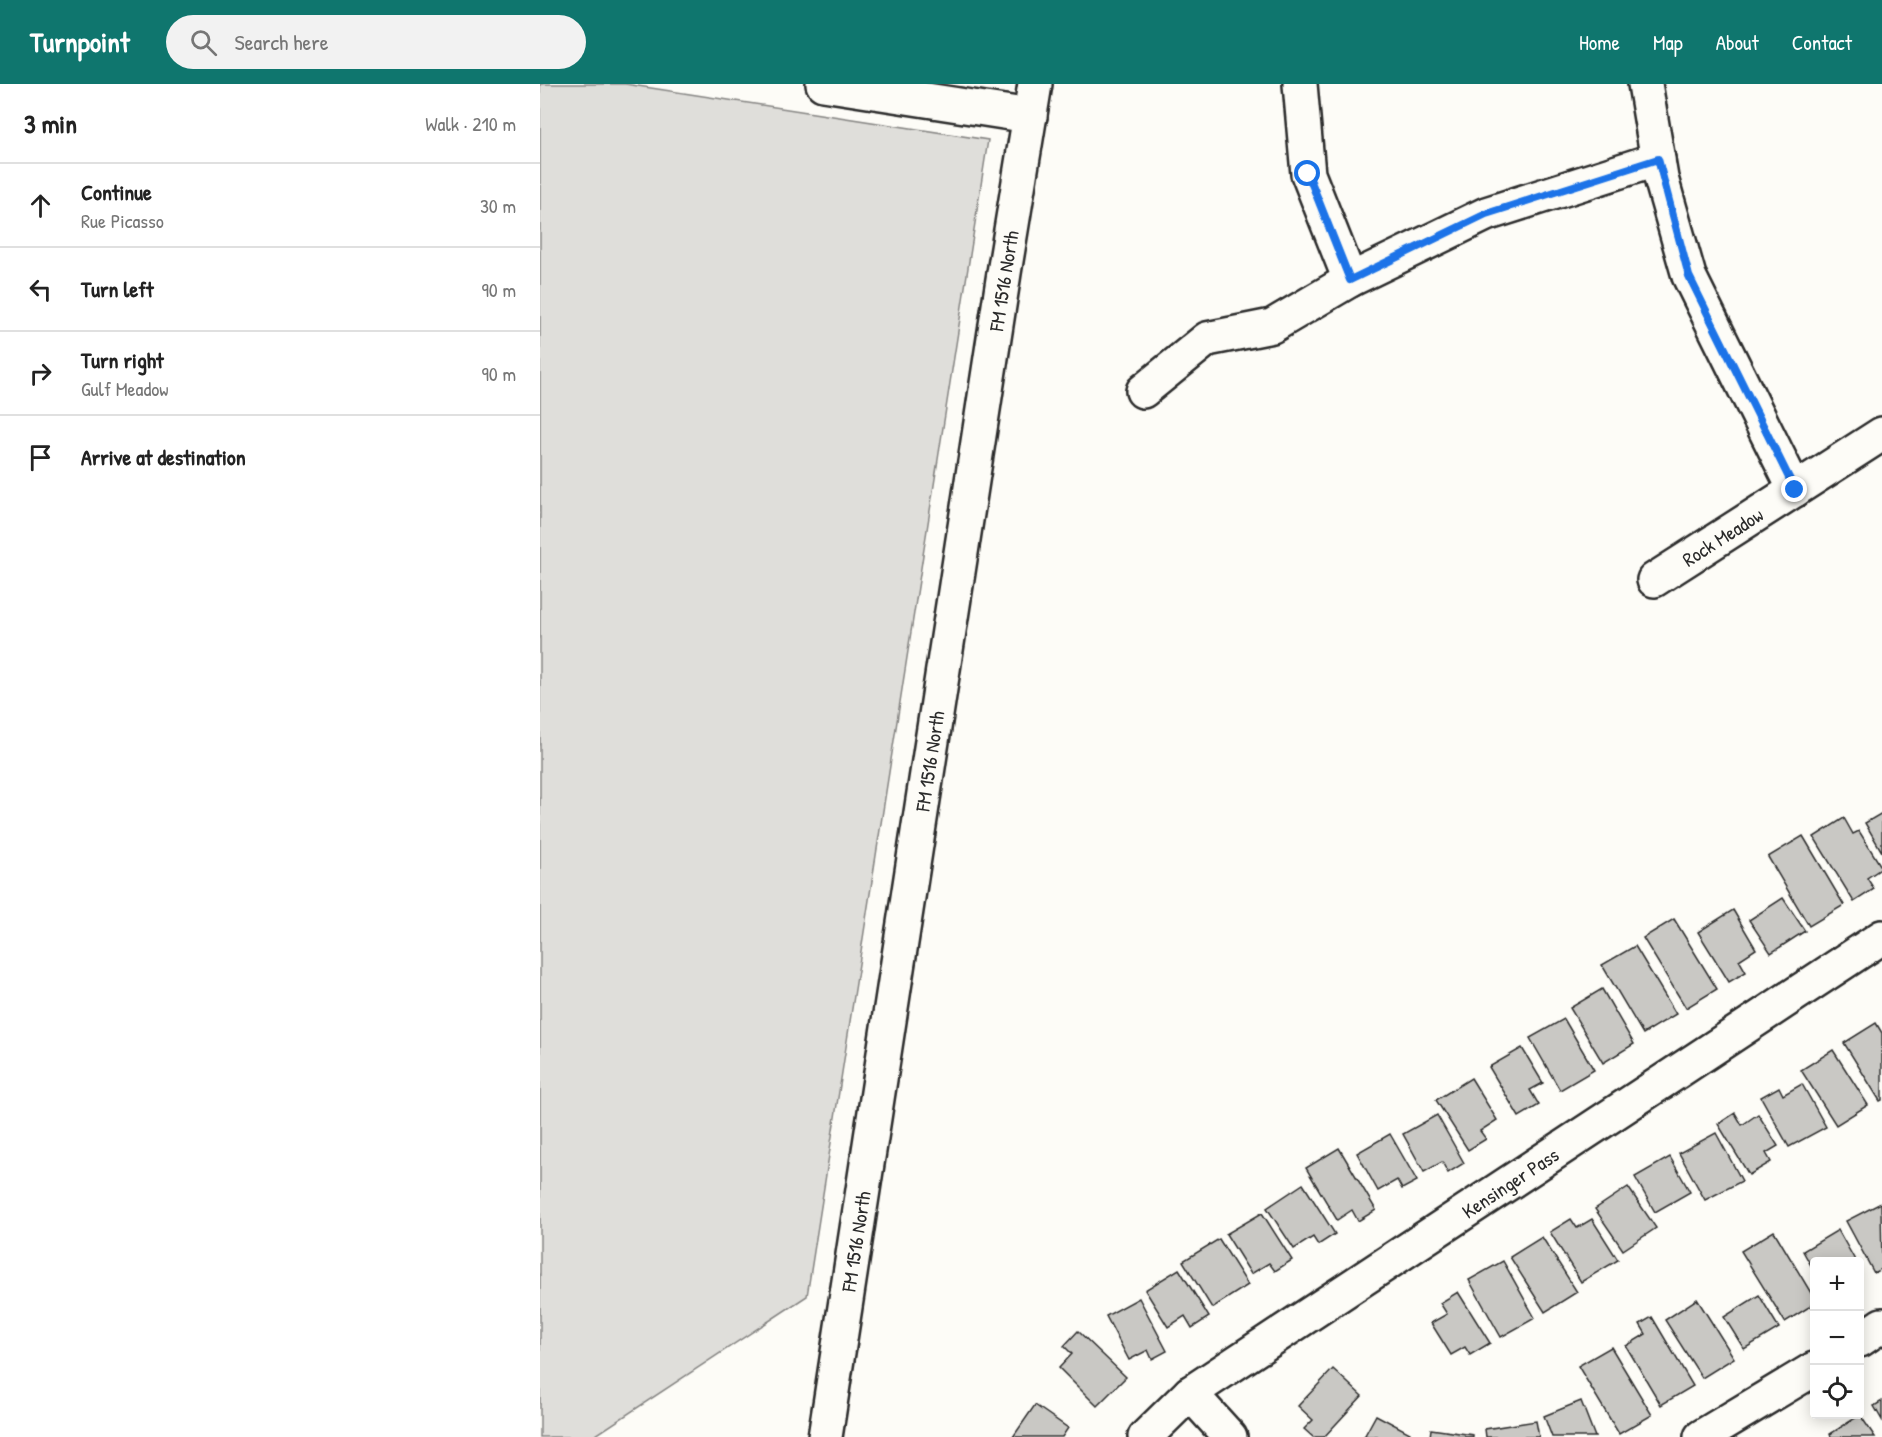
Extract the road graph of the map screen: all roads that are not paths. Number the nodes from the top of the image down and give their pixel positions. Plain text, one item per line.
1 (823, 84) edge
2 (1035, 84) edge
3 (1300, 84) edge
4 (1645, 84) edge
5 (1030, 116) junction
6 (1658, 159) junction
7 (1350, 280) junction
8 (1143, 391) dead end
9 (1882, 434) edge
10 (1795, 490) junction
11 (1654, 580) dead end
12 (1882, 937) edge
13 (1882, 1325) edge
14 (1864, 1337) edge
15 (1810, 1372) edge
16 (1190, 1393) junction
17 (825, 1437) edge
18 (1145, 1437) edge
19 (1230, 1437) edge
20 (1701, 1437) edge

1 - 5 street
2 - 5 street, FM 1516 North
3 - 7 street
4 - 6 street
5 - 17 street, FM 1516 North
6 - 7 street
6 - 10 street
7 - 8 street
9 - 10 street, Rock Meadow
10 - 11 street, Rock Meadow
12 - 16 street, Kensinger Pass
13 - 14 street
15 - 20 street
16 - 18 street, Kensinger Pass
16 - 19 street

